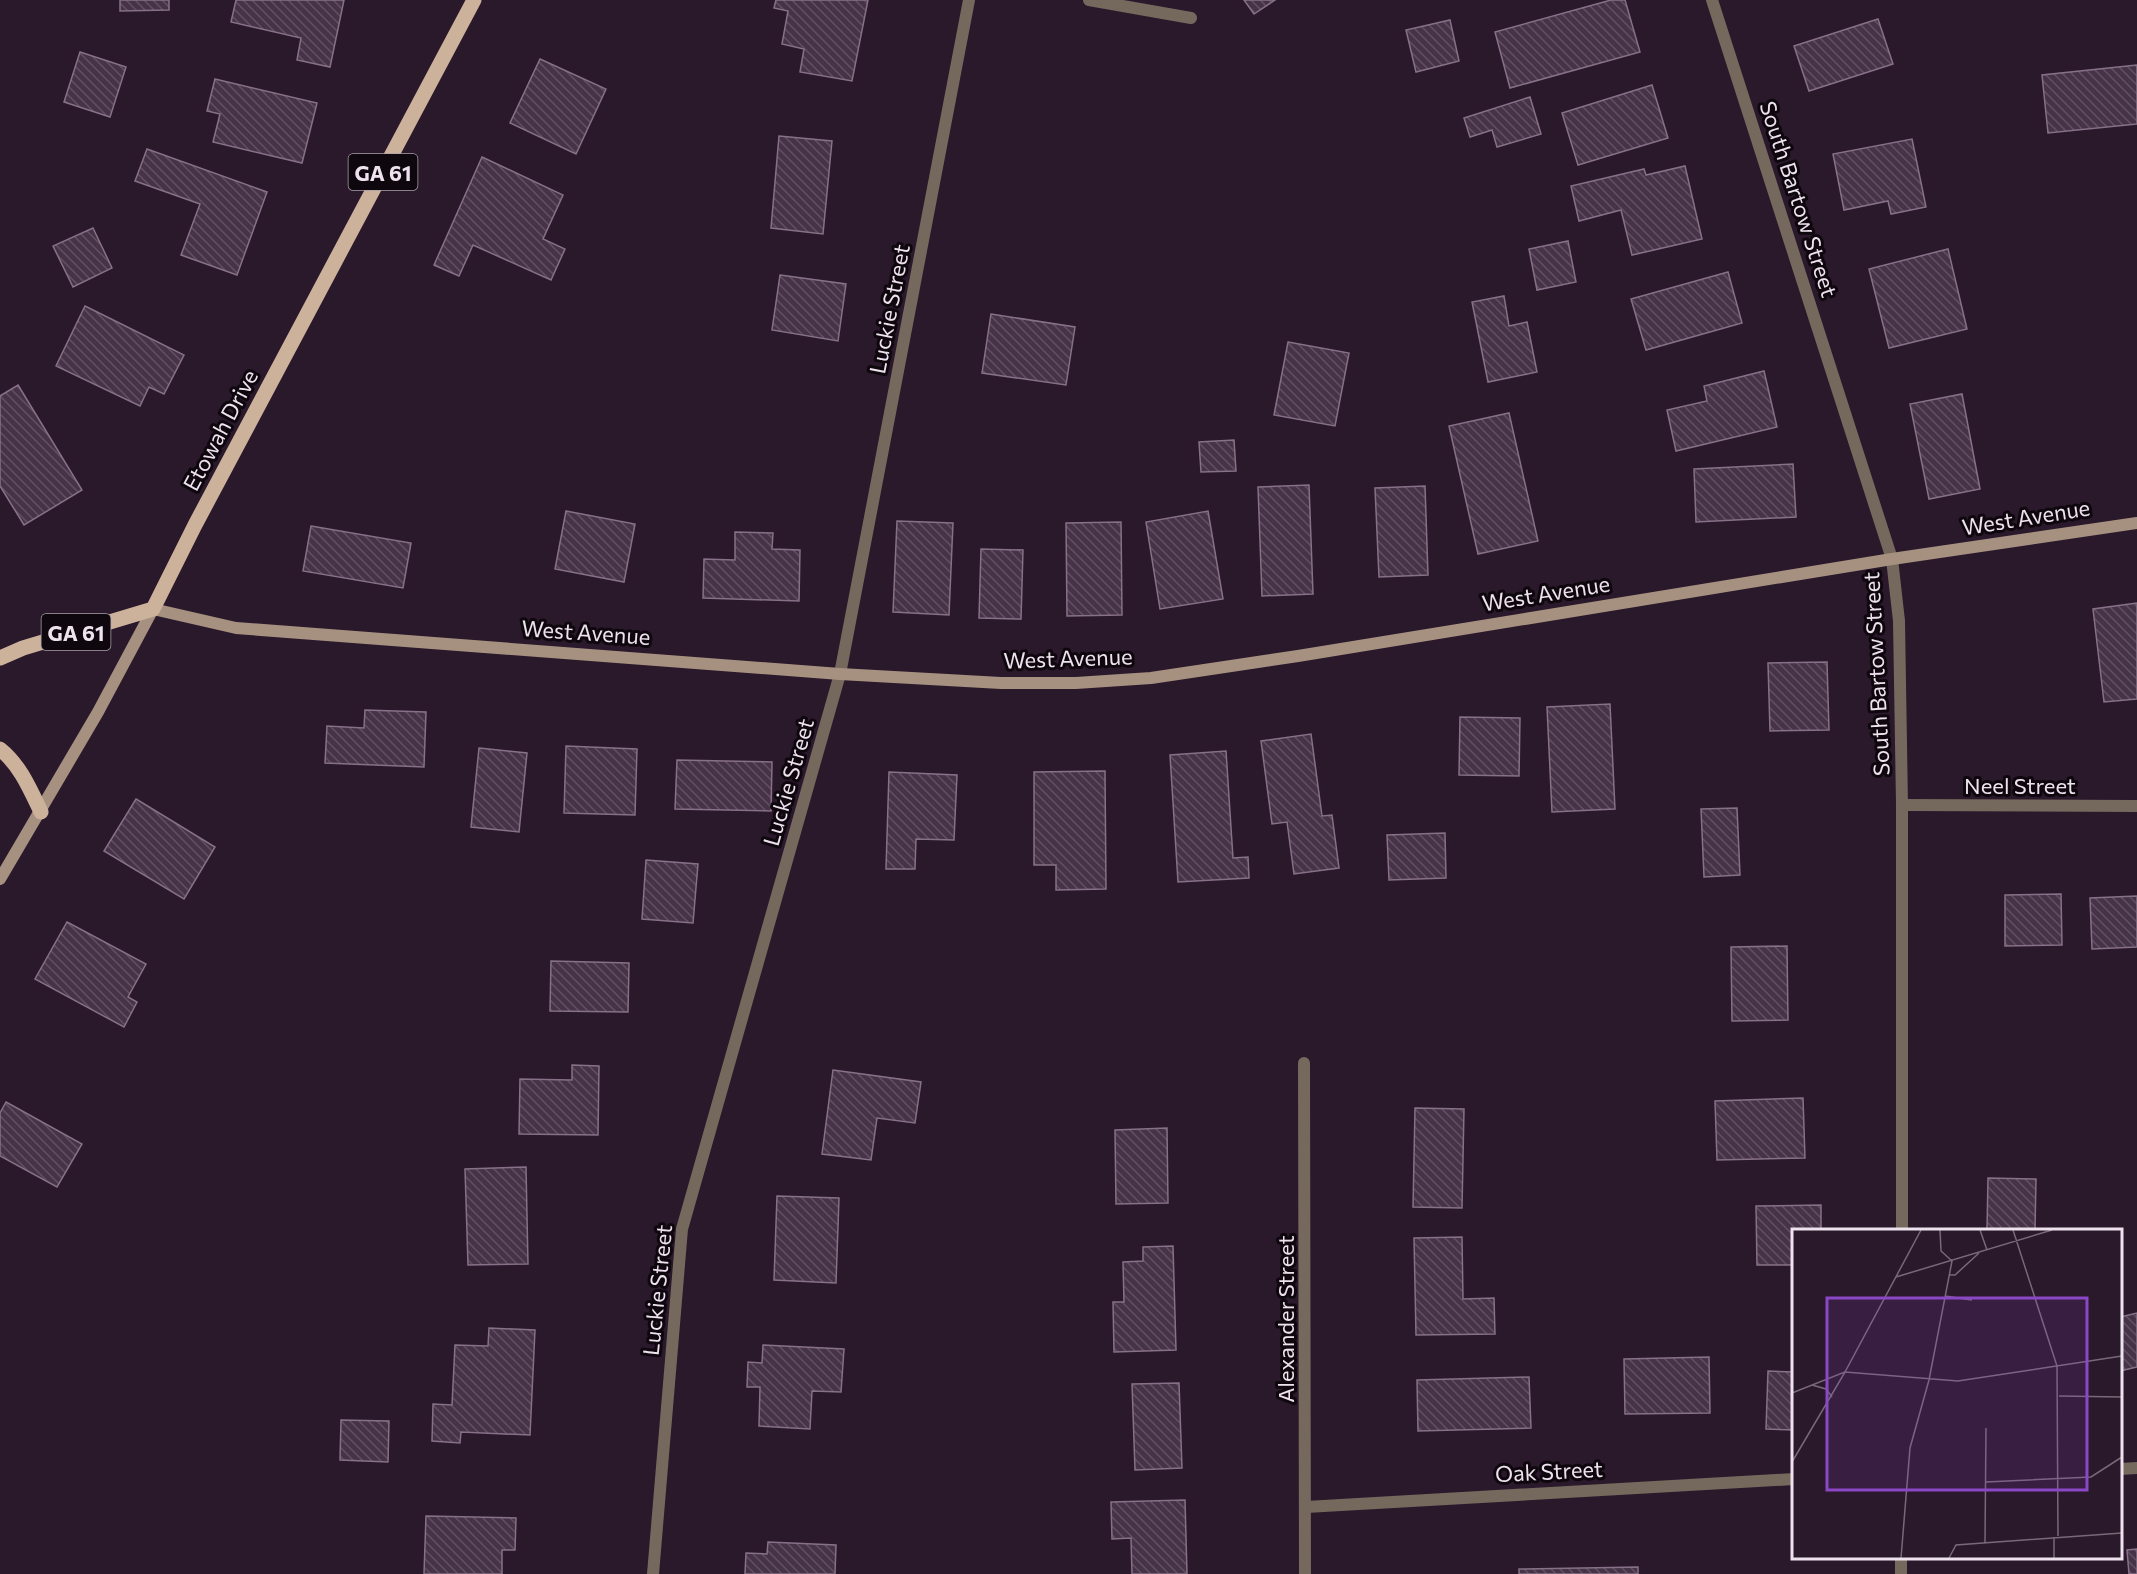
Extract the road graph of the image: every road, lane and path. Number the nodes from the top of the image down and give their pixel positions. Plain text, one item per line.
1 (474, 0) edge
2 (969, 0) edge
3 (1089, 0) edge
4 (1712, 0) edge
5 (1191, 18) dead end
6 (2137, 523) edge
7 (1892, 559) junction
8 (153, 609) junction
9 (0, 657) edge
10 (840, 674) junction
11 (0, 749) edge
12 (1902, 805) junction
13 (2137, 807) edge
14 (41, 812) junction
15 (0, 879) edge
16 (1304, 1063) dead end
17 (1902, 1229) edge
18 (2137, 1468) edge
19 (2122, 1469) edge
20 (1792, 1479) edge
21 (1306, 1507) junction
22 (653, 1574) edge
23 (1305, 1574) edge

1 - 8 main road, Etowah Drive / GA 61
2 - 10 street, Luckie Street
3 - 5 street
4 - 7 street, South Bartow Street
6 - 7 street, West Avenue
7 - 10 street, West Avenue
7 - 12 street, South Bartow Street
8 - 9 main road, West Avenue / GA 61
8 - 10 street, West Avenue
8 - 14 street, Etowah Drive
10 - 22 street, Luckie Street
11 - 14 main road
12 - 13 street, Neel Street
12 - 17 street, South Bartow Street
14 - 15 street, Etowah Drive
16 - 21 street, Alexander Street
18 - 19 street
20 - 21 street, Oak Street
21 - 23 street, Alexander Street

